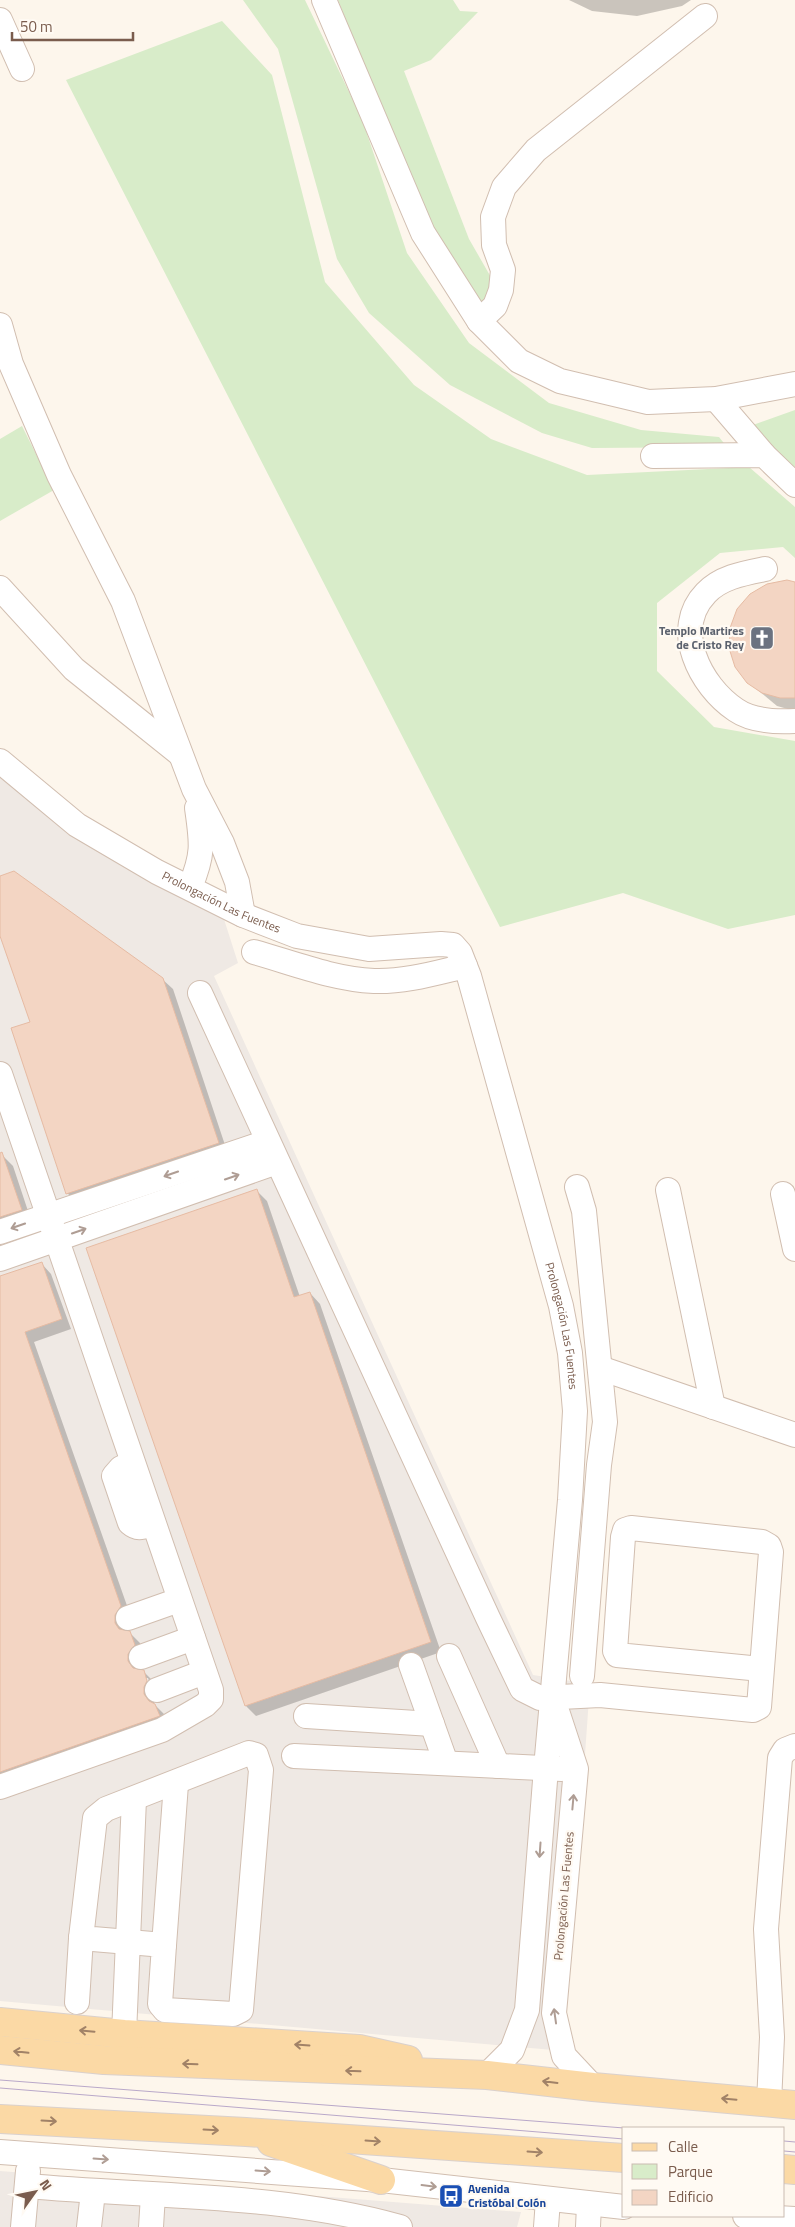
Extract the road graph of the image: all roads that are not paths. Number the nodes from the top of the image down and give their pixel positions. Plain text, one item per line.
1 (324, 0) edge
2 (705, 16) dead end
3 (0, 20) edge
4 (22, 70) dead end
5 (479, 321) junction
6 (0, 325) edge
7 (795, 384) edge
8 (716, 399) junction
9 (764, 455) junction
10 (653, 456) dead end
11 (795, 485) edge
12 (765, 569) dead end
13 (0, 588) edge
14 (795, 721) edge
15 (180, 754) junction
16 (0, 761) edge
17 (194, 789) junction
18 (190, 887) junction
19 (243, 915) junction
20 (254, 952) dead end
21 (465, 966) junction
22 (200, 993) dead end
23 (0, 1074) edge
24 (272, 1152) junction
25 (577, 1187) dead end
26 (668, 1190) dead end
27 (783, 1194) dead end
28 (48, 1216) junction
29 (0, 1232) edge
30 (56, 1239) junction
31 (795, 1249) edge
32 (0, 1259) edge
33 (600, 1368) junction
34 (713, 1408) junction
35 (795, 1435) edge
36 (179, 1600) junction
37 (128, 1618) dead end
38 (193, 1638) junction
39 (449, 1656) dead end
40 (141, 1657) dead end
41 (411, 1664) dead end
42 (761, 1669) junction
43 (204, 1672) junction
44 (582, 1676) dead end
45 (157, 1690) dead end
46 (552, 1697) junction
47 (306, 1716) dead end
48 (432, 1724) junction
49 (795, 1746) edge
50 (294, 1756) dead end
51 (446, 1763) junction
52 (498, 1766) junction
53 (546, 1768) junction
54 (576, 1769) junction
55 (176, 1784) junction
56 (0, 1787) edge
57 (134, 1799) junction
58 (81, 1938) junction
59 (129, 1942) junction
60 (164, 1945) junction
61 (77, 2002) dead end
62 (0, 2022) edge
63 (124, 2034) junction
64 (0, 2050) edge
65 (478, 2075) junction
66 (593, 2088) junction
67 (782, 2104) edge
68 (0, 2119) edge
69 (246, 2132) junction
70 (0, 2152) edge
71 (29, 2154) junction
72 (622, 2158) edge
73 (381, 2180) junction
74 (27, 2186) junction
75 (93, 2192) junction
76 (153, 2195) junction
77 (548, 2200) junction
78 (622, 2208) edge
79 (588, 2216) edge
80 (762, 2217) edge
81 (795, 2219) edge
82 (23, 2227) edge
83 (89, 2227) edge
84 (151, 2227) edge
85 (400, 2227) edge
86 (546, 2227) edge

1 - 5 street
2 - 5 street
3 - 4 street
5 - 8 street
6 - 15 street
7 - 8 street
8 - 9 street
9 - 10 street
9 - 11 street
12 - 14 street
13 - 15 street
15 - 17 street
16 - 18 street, Prolongación Las Fuentes
17 - 18 street
17 - 19 street
18 - 19 street, Prolongación Las Fuentes
19 - 21 street, Prolongación Las Fuentes
20 - 21 street
21 - 46 street, Prolongación Las Fuentes
22 - 24 street
23 - 28 street
24 -> 28 street
30 -> 24 street
24 - 46 street
25 - 33 street
26 - 34 street
27 - 31 street
28 -> 29 street
28 - 30 street
30 - 32 street
30 - 36 street
33 - 34 street
33 - 44 street
34 - 35 street
36 - 37 street
36 - 38 street
38 - 40 street
38 - 43 street
39 - 52 street
41 - 48 street
42 - 42 street
42 - 46 street
43 - 45 street
43 - 56 street
46 - 53 street, Prolongación Las Fuentes
46 - 54 street, Prolongación Las Fuentes
47 - 48 street
48 - 51 street
49 - 67 street
50 - 51 street
51 - 52 street
52 - 53 street
53 - 54 street
53 -> 65 street, Prolongación Las Fuentes
66 -> 54 street, Prolongación Las Fuentes
55 - 57 street
55 - 60 street
55 - 60 street
57 - 58 street
57 - 59 street
58 - 59 street
58 - 61 street
59 - 60 street
59 - 63 street
63 -> 62 main road
65 -> 63 main road
65 -> 64 main road
66 -> 65 main road
67 -> 66 main road
68 -> 69 main road
69 -> 72 main road
69 - 73 main road
70 - 71 street
71 -> 73 street
71 - 74 street
73 -> 77 street
74 - 75 street
74 - 82 street
75 - 76 street
75 - 83 street
76 - 84 street
76 - 85 street
77 - 79 street
77 - 86 street
78 - 79 street
80 - 81 street

